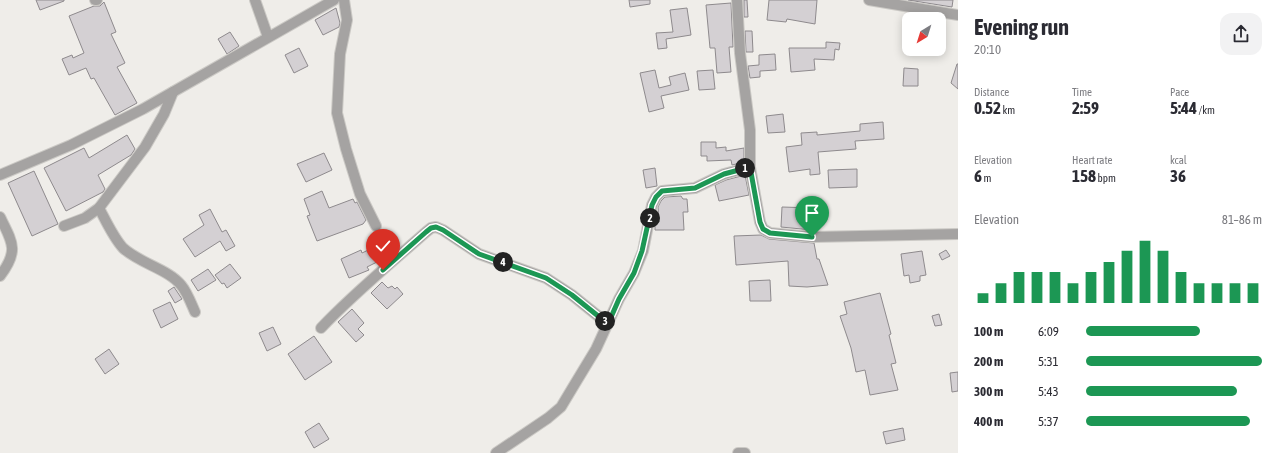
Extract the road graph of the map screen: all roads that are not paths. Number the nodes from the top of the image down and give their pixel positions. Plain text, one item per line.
1 (254, 0) edge
2 (334, 0) edge
3 (344, 0) edge
4 (737, 0) edge
5 (869, 0) edge
6 (958, 15) edge
7 (268, 37) junction
8 (173, 92) junction
9 (750, 167) junction
10 (0, 175) edge
11 (99, 208) junction
12 (0, 217) edge
13 (64, 226) dead end
14 (376, 226) dead end
15 (958, 234) edge
16 (0, 276) edge
17 (195, 312) dead end
18 (608, 324) junction
19 (321, 328) dead end
20 (496, 453) edge
21 (738, 453) edge
22 (745, 453) edge

1 - 7 street
2 - 7 street
3 - 14 street
4 - 9 street
5 - 6 street
7 - 8 street
8 - 10 street
8 - 11 street
9 - 15 street
9 - 18 street
11 - 13 street
11 - 17 street
12 - 16 street
18 - 19 street
18 - 20 street
21 - 22 street

